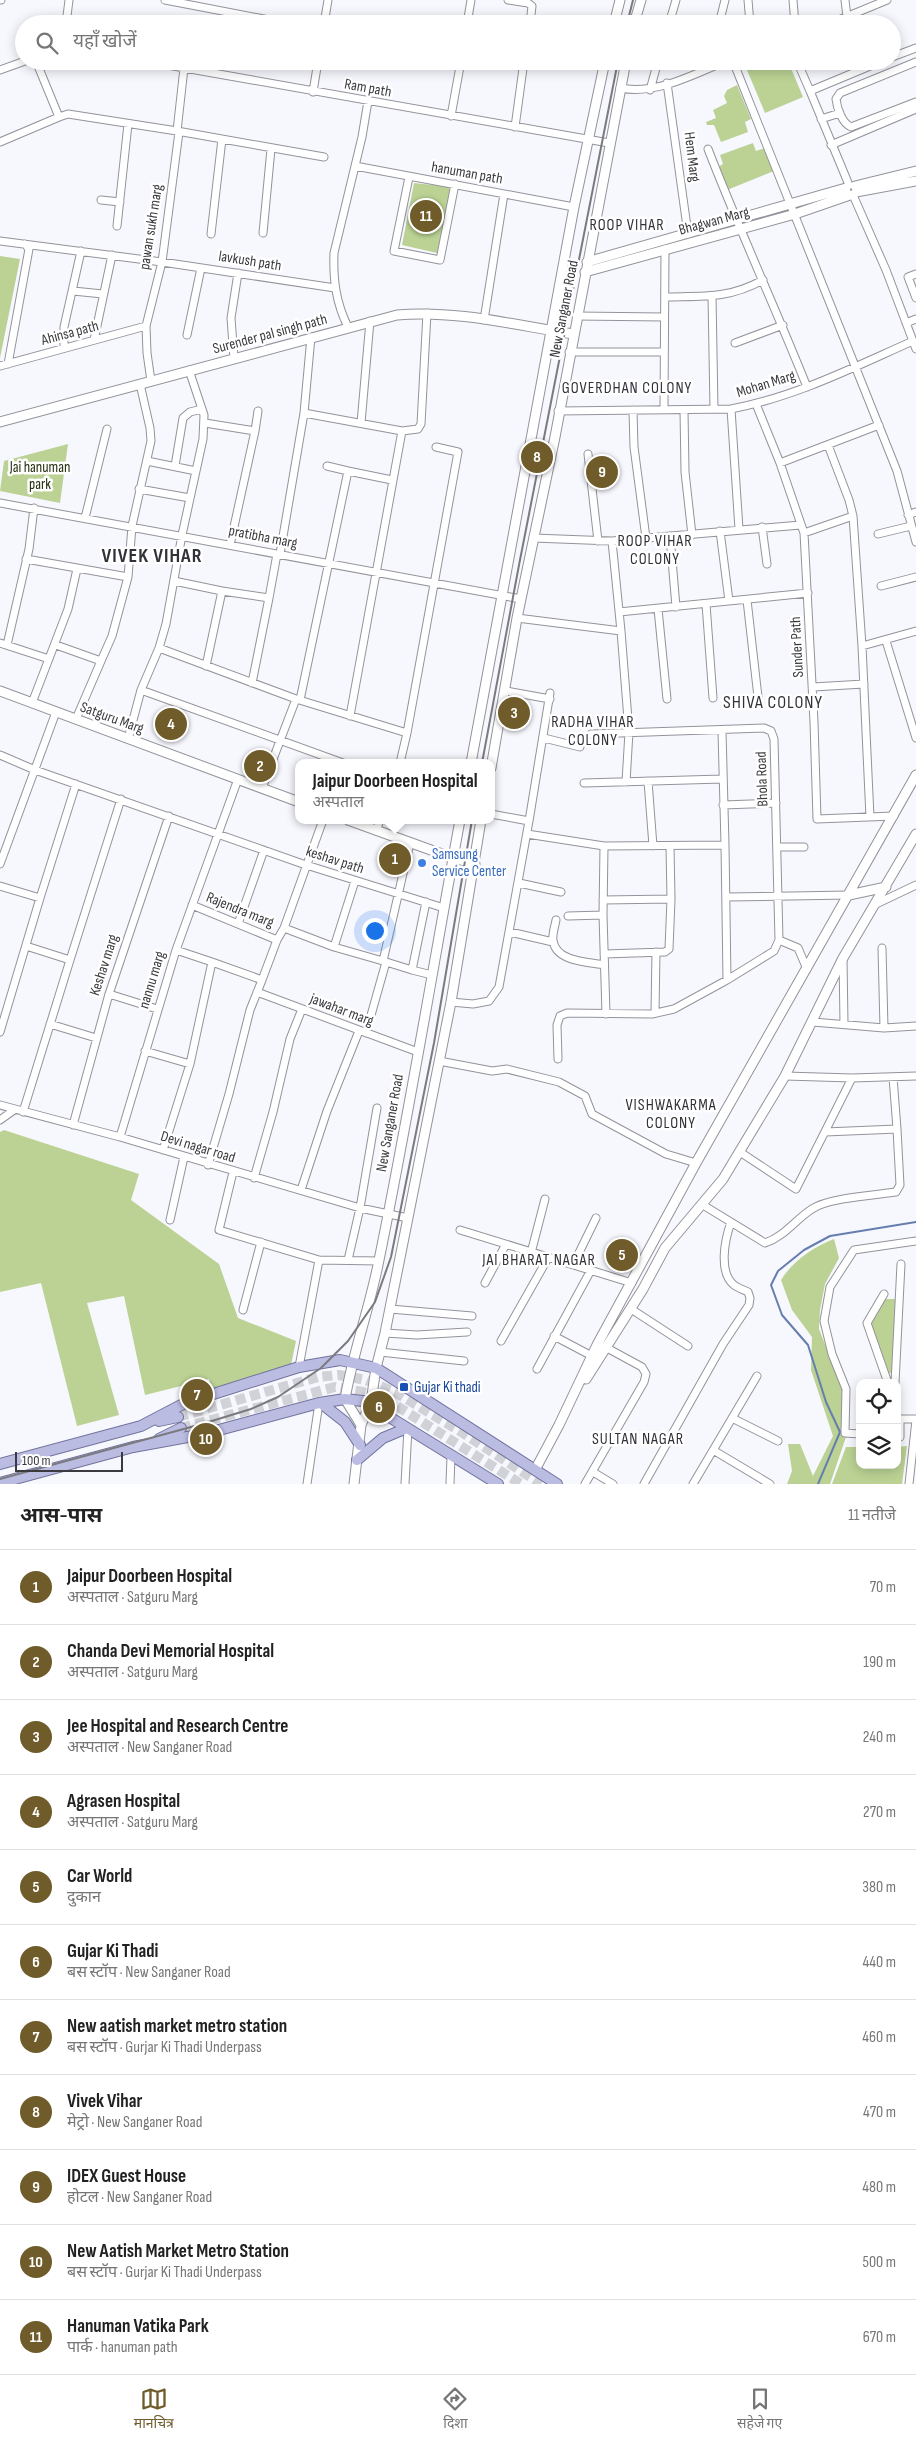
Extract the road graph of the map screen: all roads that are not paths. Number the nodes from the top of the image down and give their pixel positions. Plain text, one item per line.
1 (69, 0) edge
2 (165, 0) edge
3 (328, 0) edge
4 (471, 0) edge
5 (508, 0) edge
6 (620, 0) edge
7 (641, 0) edge
8 (676, 0) edge
9 (725, 0) edge
10 (748, 0) edge
11 (793, 0) edge
12 (845, 0) edge
13 (887, 0) edge
14 (67, 15) edge
15 (243, 15) edge
16 (326, 15) edge
17 (468, 15) edge
18 (531, 15) edge
19 (616, 15) edge
20 (637, 15) edge
21 (672, 15) edge
22 (721, 15) edge
23 (749, 15) edge
24 (794, 15) edge
25 (847, 15) edge
26 (852, 15) edge
27 (916, 48) edge
28 (901, 54) edge
29 (916, 62) edge
30 (15, 65) edge
31 (901, 68) edge
32 (0, 70) edge
33 (40, 70) edge
34 (184, 70) edge
35 (195, 70) edge
36 (316, 70) edge
37 (459, 70) edge
38 (523, 70) edge
39 (603, 70) edge
40 (624, 70) edge
41 (656, 70) edge
42 (703, 70) edge
43 (737, 70) edge
44 (801, 70) edge
45 (860, 70) edge
46 (896, 70) edge
47 (667, 83) junction
48 (620, 88) junction
49 (650, 90) junction
50 (810, 91) junction
51 (312, 92) junction
52 (368, 101) junction
53 (916, 102) edge
54 (916, 109) edge
55 (840, 113) junction
56 (451, 116) junction
57 (59, 117) junction
58 (820, 119) junction
59 (128, 124) junction
60 (515, 127) junction
61 (178, 131) junction
62 (222, 139) junction
63 (588, 139) junction
64 (0, 142) edge
65 (609, 144) junction
66 (831, 145) junction
67 (271, 149) junction
68 (708, 149) dead end
69 (324, 157) dead end
70 (355, 166) junction
71 (916, 171) edge
72 (409, 177) junction
73 (916, 181) edge
74 (455, 184) junction
75 (851, 190) junction
76 (504, 194) junction
77 (101, 200) dead end
78 (120, 202) junction
79 (574, 207) junction
80 (793, 209) junction
81 (739, 225) junction
82 (117, 226) dead end
83 (263, 233) dead end
84 (211, 234) dead end
85 (688, 234) junction
86 (0, 241) edge
87 (26, 244) junction
88 (665, 249) junction
89 (81, 251) junction
90 (112, 255) junction
91 (162, 262) junction
92 (587, 262) junction
93 (201, 268) junction
94 (585, 272) junction
95 (238, 273) junction
96 (916, 274) edge
97 (763, 280) junction
98 (335, 288) junction
99 (72, 291) junction
100 (103, 294) junction
101 (665, 296) junction
102 (712, 296) junction
103 (916, 298) edge
104 (427, 312) junction
105 (576, 316) junction
106 (664, 317) junction
107 (916, 319) edge
108 (484, 320) junction
109 (370, 321) junction
110 (906, 323) junction
111 (783, 325) junction
112 (146, 326) junction
113 (348, 327) junction
114 (551, 331) junction
115 (573, 334) junction
116 (187, 335) dead end
117 (311, 337) junction
118 (94, 340) junction
119 (913, 341) junction
120 (735, 343) dead end
121 (64, 348) junction
122 (916, 349) edge
123 (569, 352) junction
124 (664, 352) junction
125 (234, 358) junction
126 (4, 365) edge
127 (855, 367) junction
128 (189, 370) junction
129 (151, 381) junction
130 (140, 384) junction
131 (807, 387) junction
132 (756, 404) junction
133 (202, 409) junction
134 (714, 409) junction
135 (731, 409) junction
136 (633, 410) junction
137 (664, 410) junction
138 (684, 410) junction
139 (258, 411) dead end
140 (558, 411) junction
141 (304, 412) junction
142 (0, 422) edge
143 (361, 422) junction
144 (205, 423) junction
145 (878, 425) junction
146 (107, 429) dead end
147 (255, 431) junction
148 (402, 432) junction
149 (828, 445) junction
150 (436, 447) dead end
151 (588, 454) dead end
152 (147, 461) junction
153 (780, 463) junction
154 (175, 466) junction
155 (328, 466) dead end
156 (196, 471) junction
157 (348, 471) junction
158 (392, 480) junction
159 (140, 489) junction
160 (190, 498) junction
161 (0, 503) edge
162 (34, 508) junction
163 (916, 512) edge
164 (908, 514) junction
165 (853, 516) junction
166 (85, 518) junction
167 (801, 525) junction
168 (132, 526) junction
169 (912, 526) junction
170 (762, 527) junction
171 (739, 529) junction
172 (720, 531) junction
173 (804, 533) junction
174 (878, 534) dead end
175 (182, 535) junction
176 (692, 535) junction
177 (670, 536) junction
178 (533, 538) junction
179 (646, 538) junction
180 (598, 540) junction
181 (612, 541) junction
182 (916, 542) edge
183 (230, 545) junction
184 (278, 554) junction
185 (26, 559) junction
186 (327, 564) junction
187 (767, 564) dead end
188 (77, 569) junction
189 (376, 573) junction
190 (128, 577) junction
191 (916, 577) edge
192 (174, 582) junction
193 (434, 584) junction
194 (881, 586) dead end
195 (222, 591) junction
196 (808, 594) junction
197 (502, 596) junction
198 (269, 598) junction
199 (521, 599) junction
200 (747, 600) junction
201 (729, 601) junction
202 (706, 604) junction
203 (676, 607) junction
204 (658, 609) junction
205 (619, 612) junction
206 (517, 618) junction
207 (621, 631) junction
208 (916, 631) edge
209 (886, 641) junction
210 (3, 644) edge
211 (56, 645) junction
212 (862, 646) junction
213 (159, 648) junction
214 (49, 659) junction
215 (101, 661) junction
216 (206, 666) junction
217 (252, 683) junction
218 (864, 684) junction
219 (812, 687) junction
220 (141, 690) junction
221 (0, 691) edge
222 (506, 691) junction
223 (758, 697) dead end
224 (713, 698) dead end
225 (667, 699) dead end
226 (298, 700) junction
227 (32, 703) junction
228 (56, 712) junction
229 (350, 716) junction
230 (76, 719) junction
231 (722, 731) junction
232 (629, 732) junction
233 (407, 734) junction
234 (591, 734) dead end
235 (544, 738) junction
236 (916, 738) edge
237 (128, 739) junction
238 (280, 740) junction
239 (580, 747) dead end
240 (0, 755) edge
241 (332, 759) edge
242 (401, 759) edge
243 (472, 759) edge
244 (493, 759) edge
245 (35, 770) junction
246 (916, 775) edge
247 (238, 779) junction
248 (722, 779) junction
249 (648, 781) junction
250 (626, 782) junction
251 (584, 783) dead end
252 (76, 784) junction
253 (262, 788) junction
254 (121, 800) junction
255 (295, 800) edge
256 (776, 803) junction
257 (723, 805) junction
258 (495, 815) edge
259 (169, 816) junction
260 (894, 816) junction
261 (870, 817) junction
262 (529, 821) junction
263 (322, 824) edge
264 (359, 824) edge
265 (378, 824) edge
266 (459, 824) edge
267 (481, 824) edge
268 (376, 830) junction
269 (218, 833) junction
270 (527, 834) junction
271 (916, 834) edge
272 (410, 843) junction
273 (725, 845) junction
274 (604, 846) junction
275 (653, 846) junction
276 (670, 846) junction
277 (777, 847) junction
278 (804, 847) dead end
279 (264, 850) junction
280 (453, 858) junction
281 (0, 864) edge
282 (475, 864) junction
283 (308, 866) junction
284 (355, 881) junction
285 (518, 883) junction
286 (916, 885) edge
287 (0, 886) edge
288 (886, 887) junction
289 (561, 892) dead end
290 (397, 895) junction
291 (849, 895) junction
292 (778, 896) junction
293 (726, 897) junction
294 (40, 898) junction
295 (603, 900) junction
296 (671, 900) junction
297 (426, 902) junction
298 (192, 905) junction
299 (873, 905) junction
300 (444, 908) junction
301 (602, 915) junction
302 (568, 916) dead end
303 (556, 920) dead end
304 (238, 924) junction
305 (284, 928) junction
306 (510, 932) junction
307 (277, 940) junction
308 (779, 940) junction
309 (553, 942) junction
310 (26, 946) junction
311 (334, 947) junction
312 (882, 948) dead end
313 (176, 950) junction
314 (656, 952) junction
315 (604, 954) junction
316 (843, 958) junction
317 (70, 960) junction
318 (212, 962) junction
319 (385, 962) junction
320 (604, 965) junction
321 (807, 969) junction
322 (412, 970) junction
323 (432, 975) junction
324 (262, 980) junction
325 (727, 980) junction
326 (256, 992) junction
327 (109, 994) junction
328 (451, 1002) junction
329 (157, 1009) junction
330 (302, 1010) junction
331 (655, 1013) junction
332 (606, 1014) junction
333 (813, 1022) junction
334 (50, 1024) junction
335 (844, 1024) junction
336 (916, 1026) edge
337 (884, 1028) junction
338 (0, 1032) edge
339 (362, 1032) junction
340 (96, 1038) junction
341 (145, 1051) junction
342 (418, 1052) junction
343 (558, 1059) dead end
344 (439, 1062) junction
345 (190, 1064) junction
346 (785, 1076) junction
347 (916, 1076) edge
348 (894, 1077) junction
349 (852, 1078) junction
350 (0, 1105) edge
351 (376, 1108) dead end
352 (14, 1110) junction
353 (23, 1112) junction
354 (0, 1120) edge
355 (73, 1125) junction
356 (897, 1129) junction
357 (825, 1132) junction
358 (120, 1137) junction
359 (163, 1150) junction
360 (740, 1152) junction
361 (184, 1157) junction
362 (696, 1163) junction
363 (208, 1165) junction
364 (233, 1172) junction
365 (254, 1178) junction
366 (301, 1190) junction
367 (545, 1199) dead end
368 (703, 1205) junction
369 (360, 1208) junction
370 (388, 1215) junction
371 (408, 1218) junction
372 (596, 1218) dead end
373 (170, 1220) dead end
374 (731, 1222) junction
375 (460, 1230) dead end
376 (916, 1241) edge
377 (261, 1242) junction
378 (505, 1246) junction
379 (531, 1253) junction
380 (548, 1258) junction
381 (319, 1260) junction
382 (348, 1260) junction
383 (379, 1261) junction
384 (901, 1264) dead end
385 (572, 1265) junction
386 (591, 1270) junction
387 (485, 1283) dead end
388 (632, 1283) junction
389 (884, 1294) dead end
390 (390, 1309) junction
391 (630, 1309) junction
392 (243, 1310) dead end
393 (472, 1316) dead end
394 (467, 1332) dead end
395 (385, 1333) junction
396 (554, 1336) junction
397 (501, 1341) dead end
398 (688, 1346) dead end
399 (607, 1348) junction
400 (380, 1352) junction
401 (592, 1356) junction
402 (464, 1361) dead end
403 (352, 1362) junction
404 (299, 1368) junction
405 (376, 1368) junction
406 (537, 1369) dead end
407 (757, 1376) dead end
408 (887, 1379) edge
409 (895, 1379) edge
410 (575, 1393) junction
411 (345, 1399) junction
412 (371, 1402) junction
413 (320, 1403) junction
414 (901, 1416) edge
415 (178, 1417) tunnel mouth
416 (732, 1418) junction
417 (916, 1420) edge
418 (361, 1425) junction
419 (141, 1426) junction
420 (180, 1428) tunnel mouth
421 (408, 1428) junction
422 (856, 1434) edge
423 (915, 1434) edge
424 (778, 1442) dead end
425 (152, 1443) junction
426 (360, 1445) junction
427 (712, 1450) junction
428 (451, 1456) junction
429 (357, 1460) junction
430 (0, 1464) edge
431 (534, 1470) junction
432 (593, 1472) junction
433 (0, 1483) edge
434 (307, 1484) edge
435 (354, 1484) edge
436 (405, 1484) edge
437 (450, 1484) edge
438 (498, 1484) edge
439 (557, 1484) edge
440 (585, 1484) edge
441 (613, 1484) edge
442 (644, 1484) edge
443 (692, 1484) edge
444 (770, 1484) edge
445 (909, 1484) edge

1 - 14 street
2 - 15 street
3 - 16 street
4 - 17 street
5 - 18 street
6 - 19 street
7 - 20 street
8 - 21 street
9 - 22 street
10 - 23 street
11 - 24 street
12 - 25 street
13 - 26 street
27 - 28 street
29 - 31 street
30 - 32 street
33 - 57 street
34 - 61 street, pawan sukh marg
35 - 51 street, Ram path
36 - 51 street
37 - 56 street
38 - 60 street
39 - 63 street, New Sanganer Road
40 - 48 street, New Sanganer Road
41 - 49 street
42 - 47 street
43 - 80 street
44 - 50 street
45 - 50 street
46 - 55 street
47 - 49 street
47 - 85 street, Hem Marg
48 - 49 street
48 - 65 street, New Sanganer Road
50 - 58 street
51 - 52 street, Ram path
52 - 56 street, Ram path
52 - 70 street
53 - 55 street
54 - 66 street
55 - 58 street
56 - 60 street, Ram path
57 - 59 street
57 - 64 street
58 - 66 street
59 - 61 street
59 - 78 street
60 - 63 street, Ram path
61 - 62 street
61 - 91 street, pawan sukh marg
62 - 67 street
62 - 84 street
63 - 65 street, Ram path
63 - 79 street, New Sanganer Road
65 - 92 street, New Sanganer Road
66 - 75 street
67 - 69 street
67 - 83 street
68 - 81 street
70 - 72 street, hanuman path
70 - 98 street
71 - 75 street, Bhagwan Marg
72 - 74 street, hanuman path
72 - 74 street
73 - 75 street, Bhagwan Marg
74 - 76 street, hanuman path
75 - 80 street, Bhagwan Marg
75 - 110 street
76 - 79 street, hanuman path
76 - 108 street
77 - 78 street
78 - 82 street
79 - 114 street, New Sanganer Road
80 - 81 street, Bhagwan Marg
80 - 127 street
81 - 85 street, Bhagwan Marg
81 - 88 street, Bhagwan Marg
81 - 97 street
85 - 92 street, Bhagwan Marg
86 - 87 street, lavkush path
87 - 89 street, lavkush path
87 - 126 street
88 - 94 street, Bhagwan Marg
88 - 101 street
89 - 90 street, lavkush path
89 - 99 street
90 - 91 street, lavkush path
90 - 100 street
91 - 93 street, lavkush path
91 - 112 street, pawan sukh marg
92 - 94 street, New Sanganer Road
93 - 95 street, lavkush path
93 - 116 street
94 - 105 street, New Sanganer Road
95 - 98 street, lavkush path
95 - 125 street
96 - 103 street
97 - 102 street
97 - 111 street
98 - 113 street
99 - 100 street
99 - 121 street
100 - 118 street
101 - 102 street
101 - 106 street
102 - 134 street
104 - 108 street, Surender pal singh path
104 - 109 street, Surender pal singh path
104 - 148 street
105 - 106 street
105 - 115 street, New Sanganer Road
106 - 124 street
107 - 110 street
108 - 114 street, Surender pal singh path
109 - 113 street, Surender pal singh path
109 - 143 street
110 - 119 street
111 - 120 street
111 - 131 street
112 - 118 street, Ahinsa path
112 - 129 street, pawan sukh marg
113 - 117 street, Surender pal singh path
114 - 115 street, Surender pal singh path
114 - 197 street, New Sanganer Road
115 - 123 street, New Sanganer Road
117 - 125 street, Surender pal singh path
117 - 141 street
118 - 121 street, Ahinsa path
119 - 122 street
119 - 127 street, Mohan Marg
121 - 126 street, Ahinsa path
123 - 124 street
123 - 140 street, New Sanganer Road
124 - 137 street
125 - 128 street, Surender pal singh path
127 - 131 street, Mohan Marg
127 - 145 street
128 - 129 street, Surender pal singh path
128 - 133 street
129 - 130 street, Surender pal singh path
130 - 142 street, Surender pal singh path
130 - 152 street
131 - 132 street, Mohan Marg
132 - 135 street, Mohan Marg
132 - 153 street, Sunder Path
133 - 144 street
133 - 154 street
134 - 135 street, Mohan Marg
134 - 138 street, Mohan Marg
135 - 171 street
136 - 137 street, Mohan Marg
136 - 140 street, Mohan Marg
136 - 179 street
137 - 138 street, Mohan Marg
138 - 176 street
139 - 147 street
140 - 178 street, New Sanganer Road
141 - 143 street
141 - 184 street
143 - 148 street
144 - 147 street
144 - 156 street
145 - 149 street
145 - 164 street
146 - 166 street
147 - 183 street
148 - 158 street
149 - 153 street
149 - 165 street
150 - 193 street
151 - 180 street
152 - 154 street
152 - 159 street
153 - 167 street, Sunder Path
154 - 156 street
155 - 157 street
156 - 160 street
157 - 158 street
157 - 186 street
158 - 189 street
159 - 160 street
159 - 168 street
160 - 175 street
161 - 162 street, pratibha marg
162 - 166 street, pratibha marg
162 - 185 street
163 - 164 street
164 - 169 street
165 - 173 street
165 - 212 street
166 - 168 street, pratibha marg
167 - 170 street
167 - 173 street, Sunder Path
168 - 175 street, pratibha marg
168 - 190 street
169 - 174 street
169 - 182 street
170 - 171 street
170 - 187 street
171 - 172 street
172 - 176 street
172 - 201 street
173 - 196 street, Sunder Path
175 - 183 street, pratibha marg
175 - 192 street
176 - 177 street
177 - 179 street
177 - 203 street
178 - 180 street
178 - 199 street, New Sanganer Road
179 - 181 street
180 - 181 street
181 - 205 street
183 - 184 street, pratibha marg
184 - 186 street, pratibha marg
184 - 198 street
185 - 188 street
185 - 210 street
186 - 189 street, pratibha marg
186 - 226 street
188 - 190 street
188 - 211 street
189 - 193 street, pratibha marg
189 - 229 street
190 - 215 street
191 - 194 street
192 - 195 street
192 - 213 street
193 - 197 street, pratibha marg
193 - 233 street
195 - 198 street
195 - 216 street
196 - 200 street
196 - 219 street, Sunder Path
197 - 199 street, pratibha marg
197 - 243 street, New Sanganer Road
198 - 217 street
199 - 206 street, New Sanganer Road
200 - 201 street
200 - 223 street
201 - 202 street
202 - 203 street
202 - 224 street
203 - 204 street
204 - 205 street
204 - 225 street
205 - 207 street
206 - 207 street
206 - 222 street, New Sanganer Road
207 - 232 street
208 - 209 street
209 - 212 street
209 - 236 street
210 - 214 street
211 - 214 street
211 - 215 street
212 - 218 street
213 - 216 street
213 - 220 street
214 - 227 street
215 - 230 street
216 - 217 street
217 - 226 street
218 - 219 street
218 - 261 street
219 - 261 street, Sunder Path
220 - 237 street
220 - 238 street
221 - 227 street, Satguru Marg
222 - 235 street
222 - 244 street, New Sanganer Road
226 - 229 street
226 - 238 street
227 - 228 street, Satguru Marg
228 - 230 street, Satguru Marg
228 - 245 street
229 - 233 street
230 - 237 street, Satguru Marg
231 - 232 street, Bhola Road
231 - 248 street
231 - 256 street, Bhola Road
232 - 234 street, Bhola Road
232 - 250 street
233 - 242 street
235 - 239 street
235 - 262 street
237 - 247 street, Satguru Marg
238 - 241 street
238 - 253 street
240 - 245 street, keshav path
245 - 252 street, keshav path
245 - 281 street
246 - 260 street
247 - 253 street, Satguru Marg
247 - 269 street, nannu marg
248 - 249 street
248 - 257 street
249 - 250 street
249 - 275 street
250 - 251 street
252 - 254 street, keshav path
252 - 294 street
253 - 255 street, Satguru Marg
254 - 259 street, keshav path
254 - 317 street
256 - 257 street
256 - 277 street, Bhola Road
257 - 273 street
258 - 262 street
259 - 269 street, keshav path
259 - 327 street, Keshav marg
260 - 261 street, Sunder Path
260 - 291 street
262 - 270 street
263 - 283 street
264 - 268 street
265 - 268 street
266 - 280 street, New Sanganer Road
267 - 282 street
268 - 272 street
269 - 279 street, keshav path
269 - 298 street, nannu marg
270 - 274 street
270 - 285 street
271 - 288 street
272 - 280 street
272 - 290 street
273 - 276 street
273 - 293 street
274 - 275 street
274 - 295 street
275 - 276 street
276 - 296 street
277 - 278 street
277 - 292 street, Bhola Road
279 - 283 street, keshav path
279 - 304 street
280 - 282 street
280 - 300 street, New Sanganer Road
282 - 328 street
283 - 284 street, keshav path
283 - 305 street
284 - 290 street, keshav path
284 - 311 street
285 - 289 street
285 - 306 street
286 - 299 street
287 - 294 street
288 - 291 street
288 - 299 street
290 - 297 street, keshav path
290 - 319 street
291 - 292 street
291 - 321 street
292 - 293 street
292 - 308 street, Bhola Road
293 - 325 street
294 - 310 street
295 - 296 street
295 - 301 street
296 - 314 street
297 - 300 street, keshav path
297 - 322 street
298 - 304 street, Rajendra marg
298 - 313 street, nannu marg
299 - 316 street
300 - 323 street, New Sanganer Road
301 - 302 street
301 - 315 street
303 - 309 street
304 - 307 street, Rajendra marg
305 - 307 street
305 - 311 street
306 - 309 street
306 - 328 street
307 - 324 street
308 - 321 street
308 - 325 street
309 - 320 street
310 - 317 street
310 - 338 street
311 - 319 street
312 - 337 street
313 - 318 street
313 - 329 street, nannu marg
314 - 315 street
314 - 331 street
315 - 320 street
316 - 333 street
316 - 335 street
317 - 334 street
318 - 324 street
318 - 345 street
319 - 322 street
319 - 339 street
320 - 332 street
321 - 362 street
322 - 323 street
323 - 342 street, New Sanganer Road
324 - 326 street
325 - 331 street
326 - 330 street, jawahar marg
326 - 363 street
327 - 329 street
327 - 340 street, Keshav marg
328 - 344 street
329 - 341 street, nannu marg
330 - 339 street, jawahar marg
330 - 365 street
331 - 332 street
332 - 343 street
333 - 335 street
333 - 346 street
334 - 340 street
334 - 353 street
335 - 337 street
336 - 337 street
339 - 342 street, jawahar marg
339 - 366 street
340 - 355 street, Keshav marg
341 - 345 street
341 - 358 street, nannu marg
342 - 370 street, New Sanganer Road
344 - 362 street
344 - 371 street
345 - 359 street
346 - 349 street
346 - 360 street
347 - 348 street
348 - 349 street
348 - 356 street
349 - 357 street
350 - 352 street, Devi nagar road
351 - 369 street
352 - 353 street, Devi nagar road
352 - 354 street
353 - 355 street, Devi nagar road
355 - 358 street, Devi nagar road
356 - 357 street
356 - 374 street
357 - 360 street
358 - 359 street, Devi nagar road
359 - 361 street, Devi nagar road
360 - 368 street
361 - 363 street, Devi nagar road
361 - 373 street
362 - 388 street
363 - 364 street, Devi nagar road
364 - 365 street, Devi nagar road
364 - 377 street
365 - 366 street, Devi nagar road
366 - 369 street, Devi nagar road
367 - 379 street
368 - 374 street
368 - 391 street
369 - 370 street, Devi nagar road
369 - 382 street
370 - 371 street, Devi nagar road
370 - 383 street, New Sanganer Road
371 - 390 street
372 - 385 street
374 - 442 street
375 - 378 street
376 - 422 street
377 - 381 street
377 - 392 street
378 - 379 street
378 - 387 street
379 - 380 street
380 - 385 street
380 - 397 street
381 - 382 street
381 - 404 street
382 - 383 street
383 - 403 street, New Sanganer Road
384 - 409 street
385 - 386 street
386 - 388 street
386 - 396 street
388 - 401 street
389 - 408 street
390 - 393 street
390 - 395 street
391 - 398 street
391 - 399 street
394 - 395 street
395 - 400 street
396 - 401 street
396 - 406 street
399 - 410 street
399 - 432 street
400 - 402 street
400 - 405 street
401 - 410 street
403 - 404 main road
403 - 405 main road
403 - 411 street, New Sanganer Road
404 - 419 main road
405 - 412 street
405 - 431 main road
407 - 416 street
410 - 431 street
411 - 412 main road
411 - 413 main road
411 - 418 street
412 - 418 street
412 - 421 main road
413 - 425 main road
413 - 426 main road
413 - 434 street
414 - 417 street
415 - 419 main road
416 - 424 street
416 - 427 street
417 - 423 street
418 - 426 street
419 - 430 main road
420 - 425 main road
421 - 428 main road
421 - 429 main road
421 - 436 street
423 - 445 street
425 - 433 main road
426 - 429 street
427 - 443 street
427 - 444 street
428 - 437 street
428 - 438 main road
429 - 435 street
431 - 439 main road
432 - 440 street
432 - 441 street

